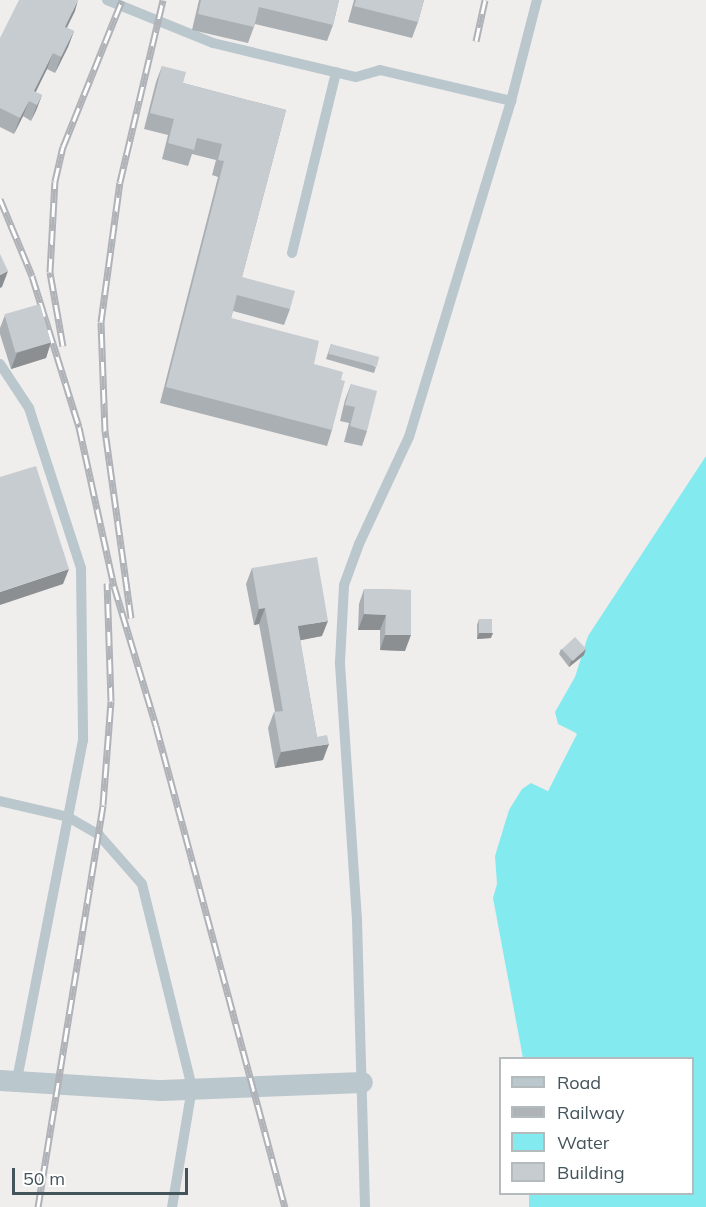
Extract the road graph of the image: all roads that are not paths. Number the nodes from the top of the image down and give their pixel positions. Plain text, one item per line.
1 (107, 0) edge
2 (537, 0) edge
3 (336, 72) junction
4 (511, 101) junction
5 (292, 253) dead end
6 (0, 364) edge
7 (0, 801) edge
8 (68, 817) junction
9 (8, 1080) edge
10 (362, 1082) junction
11 (192, 1088) junction
12 (172, 1207) edge
13 (364, 1207) edge

1 - 3 lane
2 - 4 lane
3 - 4 lane
3 - 5 lane
4 - 10 lane
6 - 8 lane
7 - 8 lane
8 - 9 lane
8 - 11 lane
9 - 11 street
10 - 11 street
10 - 13 lane
11 - 12 lane

